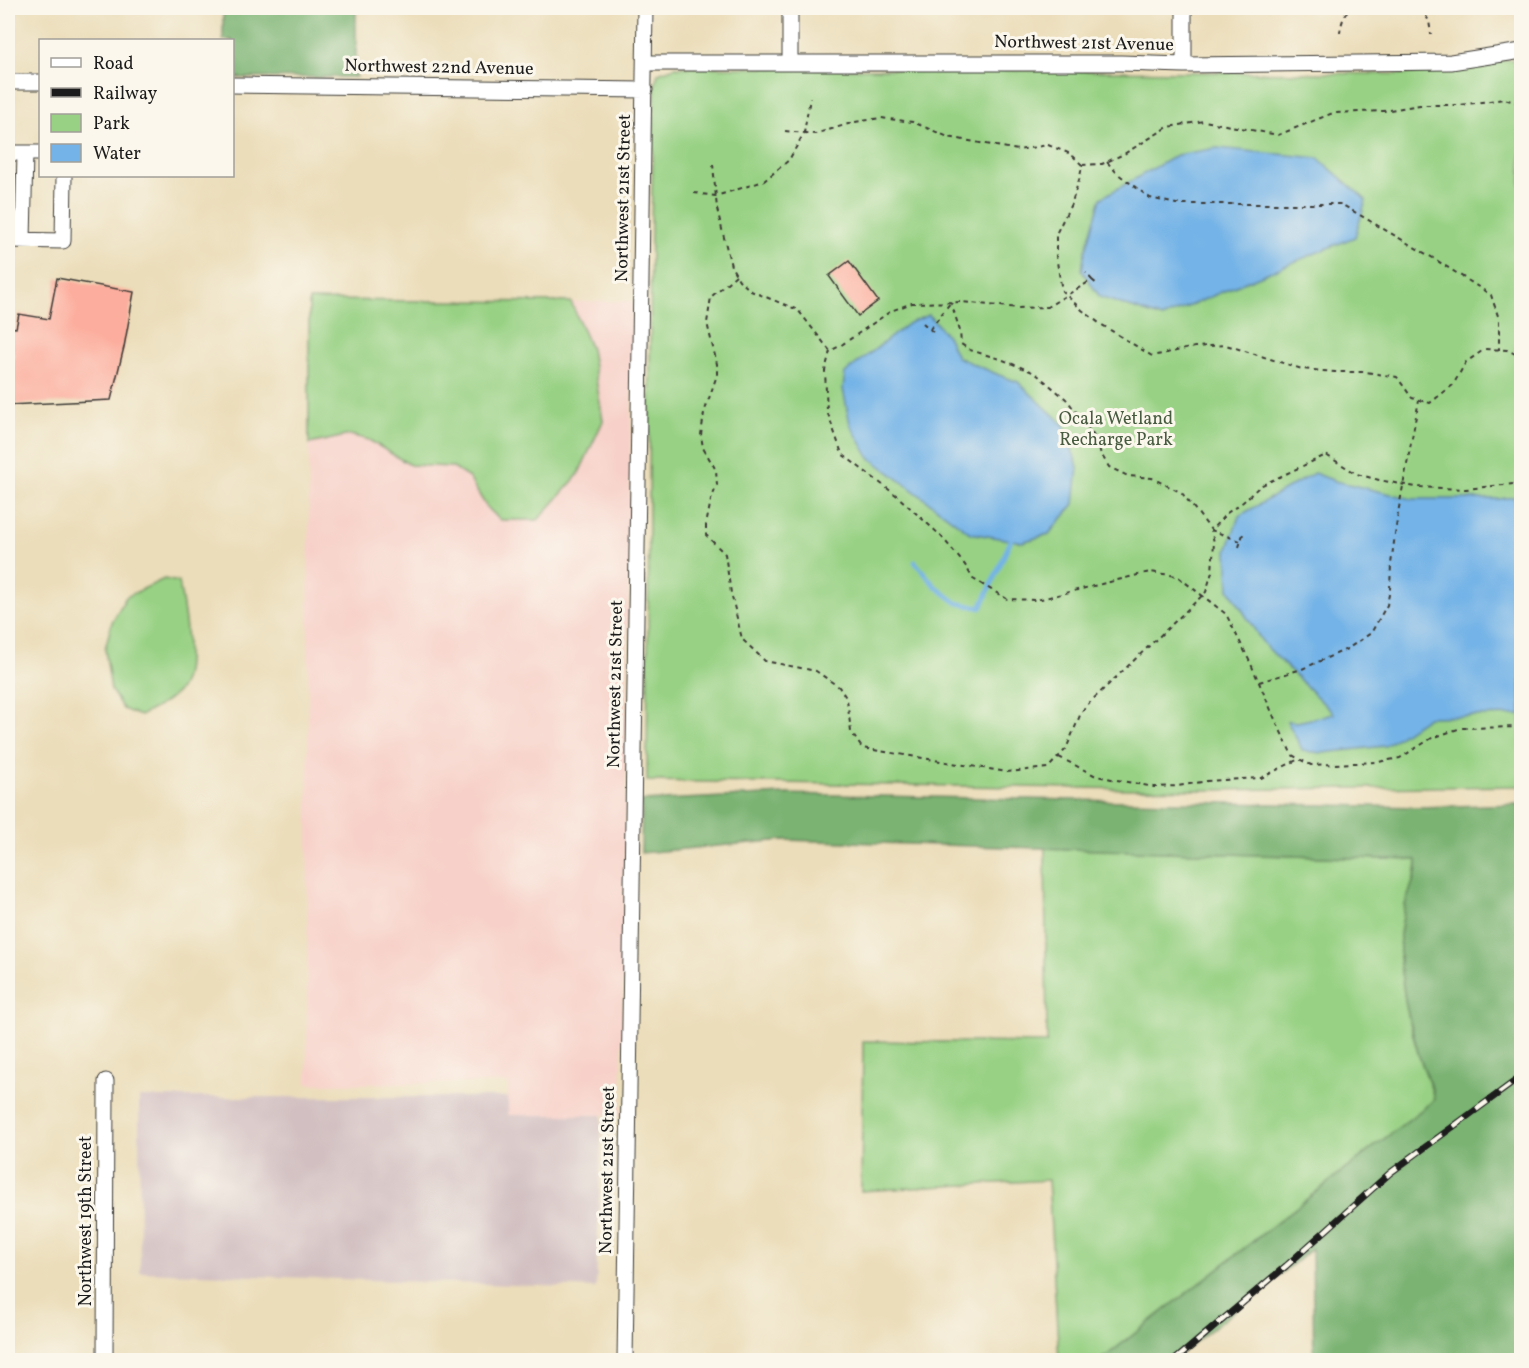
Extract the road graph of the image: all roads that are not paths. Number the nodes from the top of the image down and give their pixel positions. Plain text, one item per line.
1 (645, 8) edge
2 (790, 8) edge
3 (1184, 8) edge
4 (1521, 51) edge
5 (645, 63) junction
6 (790, 63) junction
7 (1184, 65) junction
8 (8, 82) edge
9 (39, 82) edge
10 (234, 85) edge
11 (645, 90) junction
12 (8, 153) edge
13 (25, 153) junction
14 (39, 153) edge
15 (64, 177) edge
16 (15, 240) edge
17 (106, 1082) dead end
18 (105, 1360) edge
19 (625, 1360) edge

1 - 5 street, Northwest 21st Street
2 - 6 street
3 - 7 street
4 - 7 street, Northwest 21st Avenue
5 - 6 street, Northwest 21st Avenue
5 - 11 street, Northwest 21st Street
6 - 7 street, Northwest 21st Avenue
8 - 9 street
10 - 11 street, Northwest 22nd Avenue
11 - 19 street, Northwest 21st Street
12 - 13 street
13 - 14 street
13 - 16 street
15 - 16 street
17 - 18 street, Northwest 19th Street

